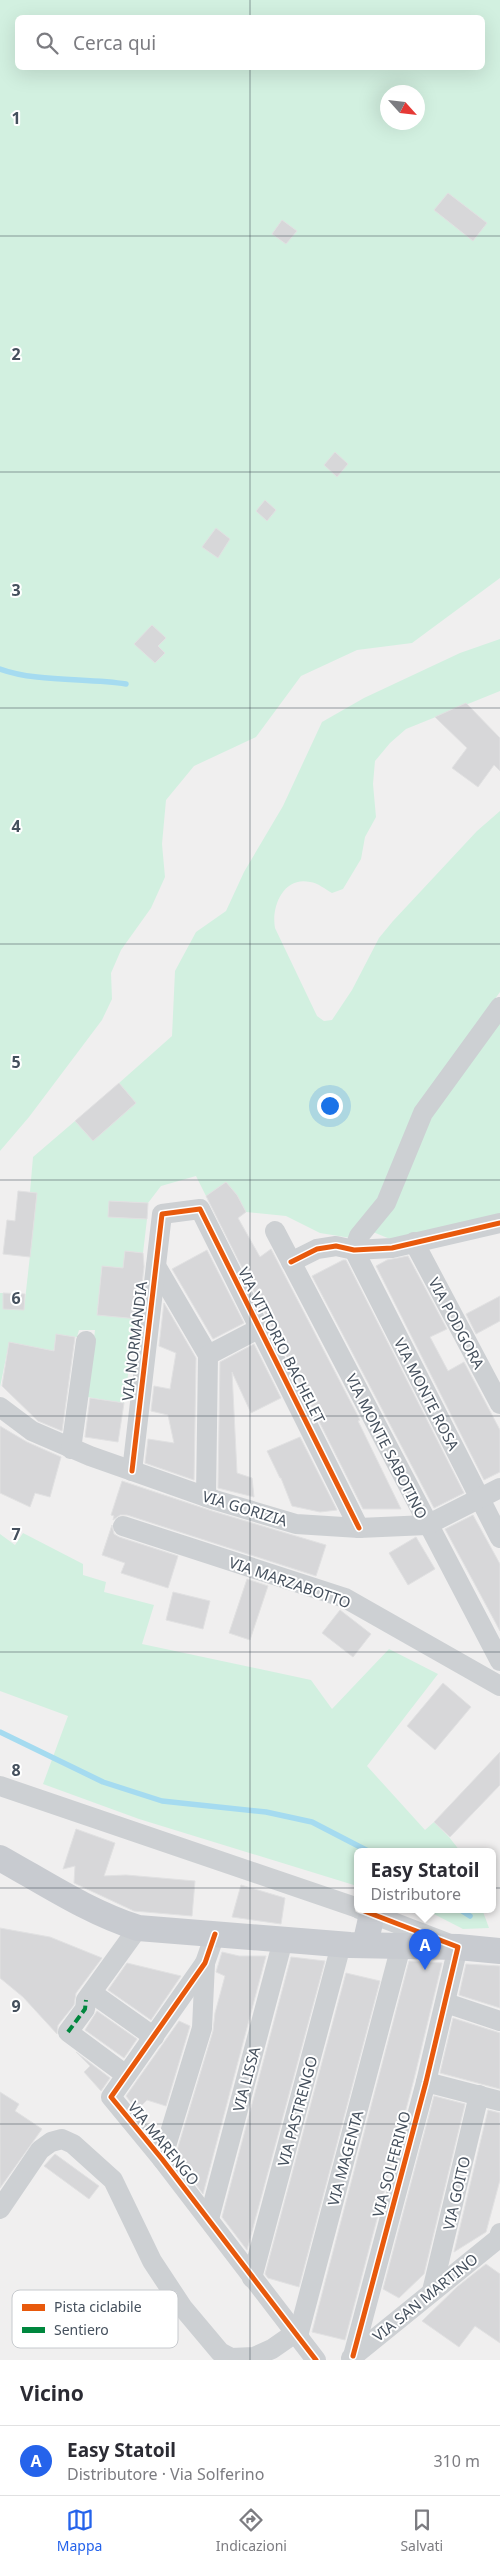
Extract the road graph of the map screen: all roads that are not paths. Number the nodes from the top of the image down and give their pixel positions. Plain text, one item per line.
1 (500, 1007) edge
2 (162, 1214) joint
3 (500, 1223) edge
4 (275, 1231) dead end
5 (414, 1242) junction
6 (354, 1250) junction
7 (291, 1262) junction
8 (156, 1266) junction
9 (260, 1328) junction
10 (86, 1341) dead end
11 (208, 1355) junction
12 (500, 1404) edge
13 (0, 1407) edge
14 (71, 1449) junction
15 (132, 1471) junction
16 (500, 1488) edge
17 (206, 1497) junction
18 (479, 1498) junction
19 (427, 1525) junction
20 (123, 1526) dead end
21 (359, 1528) junction
22 (500, 1538) edge
23 (500, 1661) edge
24 (500, 1686) edge
25 (0, 1786) edge
26 (0, 1858) edge
27 (354, 1907) edge
28 (362, 1913) edge
29 (371, 1913) edge
30 (138, 1928) junction
31 (215, 1934) junction
32 (283, 1940) junction
33 (500, 1943) edge
34 (352, 1945) junction
35 (401, 1946) junction
36 (458, 1947) junction
37 (500, 1951) edge
38 (205, 1963) junction
39 (89, 1996) junction
40 (446, 2002) junction
41 (500, 2021) edge
42 (154, 2037) junction
43 (126, 2075) junction
44 (426, 2082) junction
45 (479, 2095) junction
46 (500, 2101) edge
47 (162, 2159) junction
48 (0, 2208) edge
49 (209, 2219) junction
50 (500, 2237) edge
51 (252, 2278) junction
52 (171, 2290) edge
53 (432, 2291) junction
54 (178, 2302) edge
55 (296, 2334) junction
56 (351, 2358) edge
57 (316, 2360) edge

1 - 6 street
2 - 8 street, VIA NORMANDIA
2 - 9 street, VIA VITTORIO BACHELET
3 - 5 street
4 - 7 street, VIA MONTE SABOTINO
5 - 6 street
5 - 12 street, VIA PODGORA
6 - 7 street
6 - 18 street, VIA MONTE ROSA
7 - 19 street, VIA MONTE SABOTINO
8 - 11 street
8 - 15 street, VIA NORMANDIA
9 - 11 street
9 - 21 street, VIA VITTORIO BACHELET
10 - 14 street
11 - 17 street
13 - 14 street, VIA GORIZIA
14 - 15 street, VIA GORIZIA
15 - 17 street, VIA GORIZIA
16 - 18 street, VIA GORIZIA
17 - 21 street, VIA GORIZIA
18 - 19 street, VIA GORIZIA
18 - 22 street, VIA MONTE ROSA
19 - 21 street, VIA GORIZIA
19 - 23 street, VIA MONTE SABOTINO
20 - 24 street, VIA MARZABOTTO
25 - 27 street
26 - 30 main road
28 - 34 main road
29 - 36 street
30 - 31 main road
30 - 39 street
31 - 32 main road
31 - 38 street, VIA MARENGO
32 - 34 main road
32 - 49 street, VIA LISSA
33 - 36 main road
34 - 35 main road
34 - 51 street, VIA PASTRENGO
35 - 36 main road
35 - 55 street, VIA MAGENTA
36 - 37 main road
36 - 40 street, VIA SOLFERINO
38 - 42 street, VIA MARENGO
38 - 47 street
39 - 42 street
39 - 43 street
40 - 41 street
40 - 44 street, VIA SOLFERINO
42 - 43 street, VIA MARENGO
43 - 47 street, VIA MARENGO
44 - 45 street
44 - 56 street, VIA SOLFERINO
45 - 46 street
45 - 53 street, VIA GOITO
47 - 49 street, VIA MARENGO
48 - 52 street
49 - 51 street, VIA MARENGO
50 - 53 street, VIA SAN MARTINO
51 - 55 street, VIA MARENGO
53 - 56 street, VIA SAN MARTINO
54 - 55 street
55 - 57 street, VIA MARENGO

